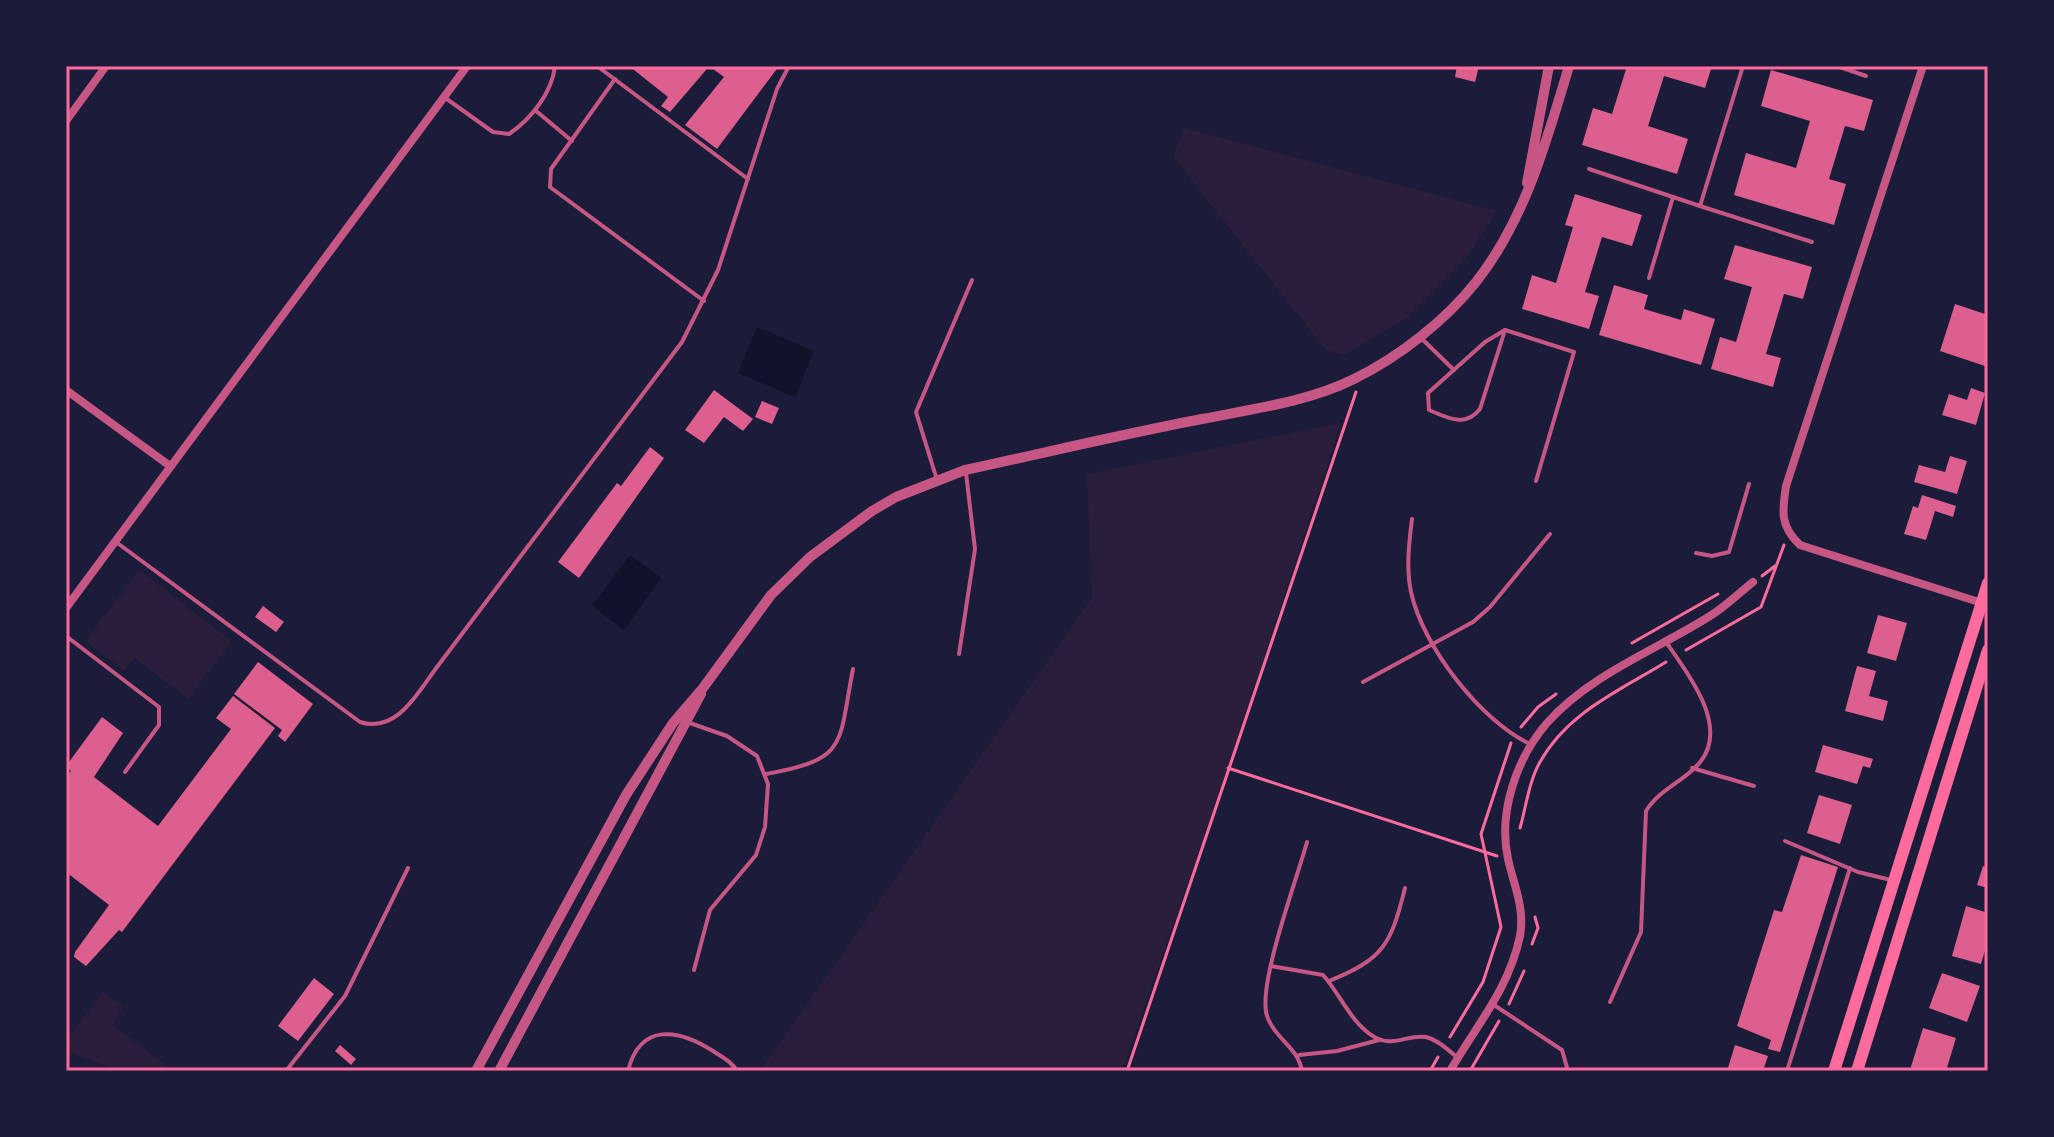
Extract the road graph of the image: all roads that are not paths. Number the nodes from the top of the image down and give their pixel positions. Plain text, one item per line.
1 (106, 66) edge
2 (467, 66) edge
3 (555, 66) edge
4 (597, 66) edge
5 (789, 66) edge
6 (1549, 66) edge
7 (1569, 66) edge
8 (1743, 66) edge
9 (1837, 66) edge
10 (1923, 66) edge
11 (1866, 76) dead end
12 (615, 79) junction
13 (444, 97) junction
14 (535, 110) junction
15 (66, 121) edge
16 (572, 141) junction
17 (1589, 169) dead end
18 (748, 179) junction
19 (1526, 189) junction
20 (1673, 197) junction
21 (1700, 206) junction
22 (1812, 242) dead end
23 (1649, 278) dead end
24 (972, 280) dead end
25 (705, 302) junction
26 (1505, 330) junction
27 (1421, 337) junction
28 (1454, 370) junction
29 (66, 390) edge
30 (170, 466) junction
31 (965, 470) junction
32 (937, 480) junction
33 (1536, 481) dead end
34 (1749, 484) dead end
35 (1412, 519) dead end
36 (1550, 534) dead end
37 (116, 542) junction
38 (1696, 553) dead end
39 (1753, 582) dead end
40 (1988, 583) edge
41 (1982, 603) junction
42 (66, 608) edge
43 (66, 636) edge
44 (1666, 642) junction
45 (1435, 645) junction
46 (1988, 650) edge
47 (959, 654) dead end
48 (853, 669) dead end
49 (1363, 682) dead end
50 (684, 719) junction
51 (1532, 745) junction
52 (1692, 768) junction
53 (125, 772) dead end
54 (766, 774) junction
55 (1754, 786) dead end
56 (1785, 841) dead end
57 (1307, 842) dead end
58 (408, 868) dead end
59 (1850, 868) junction
60 (1894, 881) junction
61 (1405, 888) dead end
62 (1271, 966) junction
63 (694, 970) dead end
64 (1329, 981) junction
65 (1610, 1002) dead end
66 (1494, 1005) junction
67 (1379, 1040) junction
68 (1299, 1055) junction
69 (1458, 1058) junction
70 (286, 1071) edge
71 (476, 1071) edge
72 (499, 1071) edge
73 (628, 1071) edge
74 (737, 1071) edge
75 (1302, 1071) edge
76 (1450, 1071) edge
77 (1568, 1071) edge
78 (1787, 1071) edge
79 (1834, 1071) edge
80 (1857, 1071) edge

1 - 15 street
2 - 13 street
3 - 14 lane
4 - 12 lane
5 - 18 lane
6 - 19 street
7 - 19 street
8 - 21 lane
9 - 11 lane
10 - 41 street
12 - 16 lane
12 - 18 lane
13 - 14 lane
13 - 30 street
14 - 16 lane
16 - 25 lane
17 - 20 lane
18 - 25 lane
19 - 27 street
20 - 21 lane
20 - 23 lane
21 - 22 lane
24 - 32 lane
25 - 37 lane
26 - 28 lane
26 - 28 lane
26 - 33 lane
27 - 28 lane
27 - 31 street
29 - 30 street
30 - 37 street
31 - 32 street
31 - 47 lane
32 - 50 street
34 - 38 lane
35 - 45 lane
36 - 45 lane
37 - 42 street
39 - 44 street
40 - 41 main road
41 - 60 main road
43 - 53 lane
44 - 51 street
44 - 52 lane
45 - 49 lane
45 - 51 lane
46 - 80 main road
48 - 54 lane
50 - 54 lane
50 - 71 street
50 - 72 street
51 - 66 street
52 - 55 lane
52 - 65 lane
54 - 63 lane
56 - 59 lane
57 - 62 lane
58 - 70 lane
59 - 60 lane
59 - 78 lane
60 - 79 main road
61 - 64 lane
62 - 64 lane
62 - 68 lane
64 - 67 lane
66 - 69 street
66 - 77 lane
67 - 68 lane
67 - 69 lane
68 - 75 lane
69 - 76 street
73 - 74 lane

